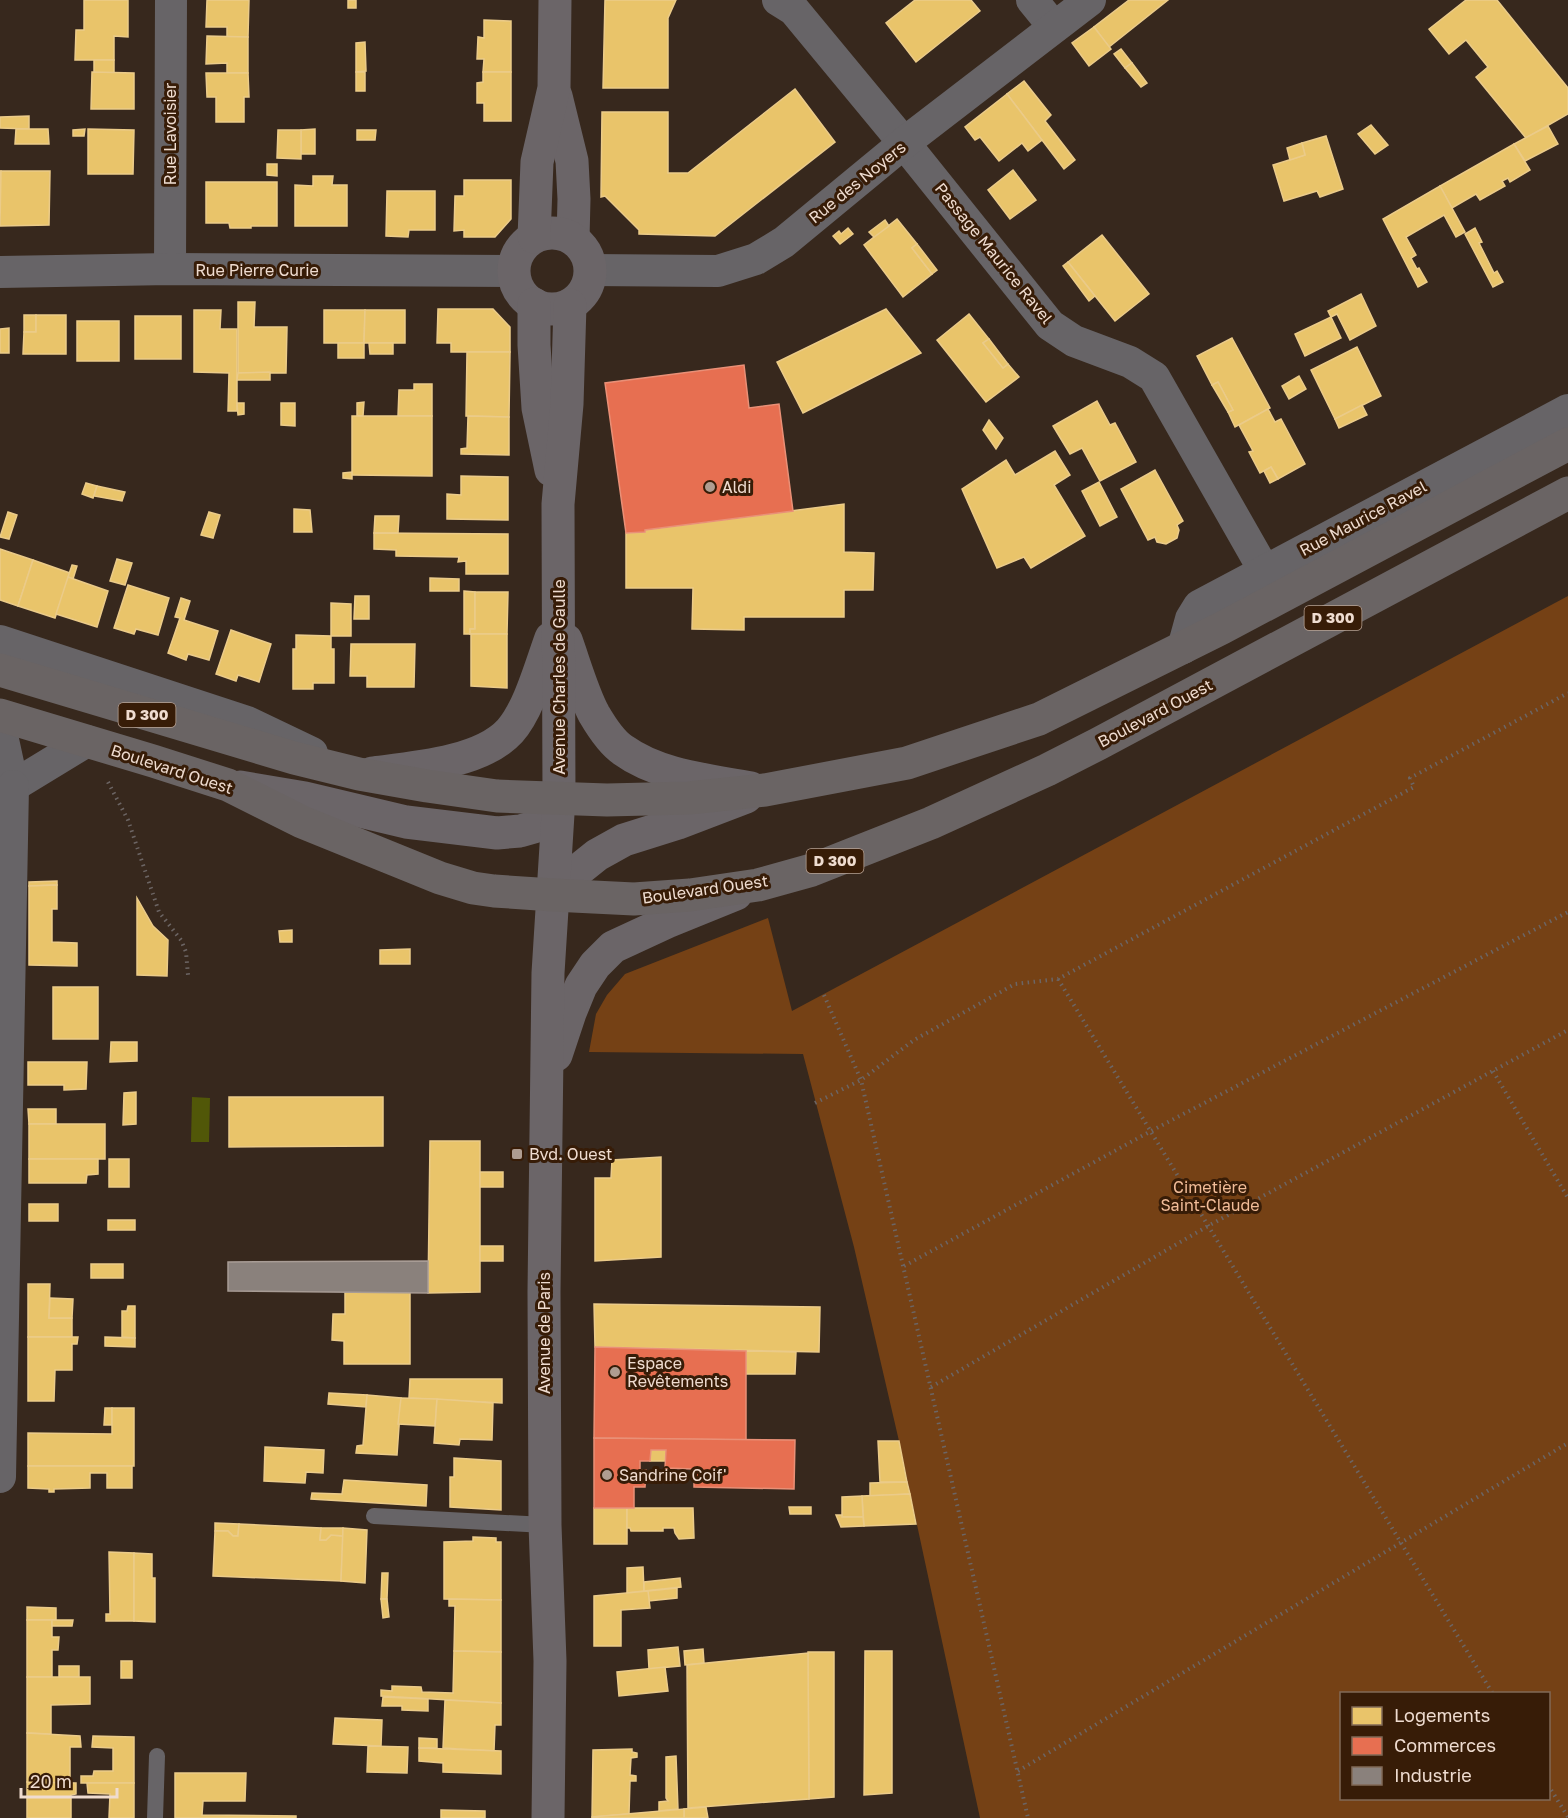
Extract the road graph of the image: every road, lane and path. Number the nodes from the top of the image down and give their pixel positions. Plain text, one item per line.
1 (171, 0) edge
2 (555, 0) edge
3 (778, 0) edge
4 (1032, 0) edge
5 (1090, 0) edge
6 (1054, 27) junction
7 (554, 88) junction
8 (904, 143) junction
9 (534, 237) junction
10 (573, 239) junction
11 (170, 269) junction
12 (590, 270) junction
13 (514, 271) junction
14 (0, 272) edge
15 (534, 304) junction
16 (570, 305) junction
17 (1568, 410) edge
18 (1568, 444) edge
19 (1568, 493) edge
20 (558, 504) junction
21 (1264, 570) junction
22 (559, 620) junction
23 (0, 641) edge
24 (1183, 648) junction
25 (0, 670) edge
26 (1568, 693) edge
27 (0, 715) edge
28 (0, 726) edge
29 (87, 741) junction
30 (359, 774) junction
31 (228, 785) junction
32 (13, 786) junction
33 (765, 790) junction
34 (559, 798) junction
35 (556, 849) joint
36 (758, 885) junction
37 (553, 896) junction
38 (1568, 912) edge
39 (188, 975) dead end
40 (1058, 979) junction
41 (824, 994) dead end
42 (1567, 1032) edge
43 (1493, 1071) junction
44 (861, 1080) junction
45 (546, 1085) junction
46 (815, 1103) dead end
47 (1151, 1131) junction
48 (1568, 1198) edge
49 (1208, 1226) junction
50 (904, 1266) junction
51 (931, 1387) junction
52 (1568, 1443) edge
53 (0, 1477) edge
54 (374, 1516) dead end
55 (545, 1525) junction
56 (1400, 1542) junction
57 (1492, 1692) edge
58 (157, 1756) dead end
59 (1018, 1771) junction
60 (1550, 1788) edge
61 (1568, 1817) edge
62 (156, 1818) edge
63 (548, 1818) edge
64 (1029, 1818) edge

1 - 11 street, Rue Lavoisier
2 - 7 main road
3 - 8 street, Passage Maurice Ravel
4 - 6 street
5 - 6 street, Rue des Noyers
6 - 8 street, Rue des Noyers
7 - 9 main road
7 - 10 main road
8 - 12 street, Rue des Noyers
8 - 21 street, Passage Maurice Ravel
9 - 10 main road
9 - 13 main road
10 - 12 main road
11 - 13 street, Rue Pierre Curie
11 - 14 street, Rue Pierre Curie
12 - 16 main road
13 - 15 main road
15 - 16 main road
15 - 20 main road, Avenue Charles de Gaulle
16 - 20 main road, Avenue Charles de Gaulle
17 - 21 street, Rue Maurice Ravel
18 - 24 main road, D 300
19 - 36 main road, Boulevard Ouest / D 300
20 - 22 main road, Avenue Charles de Gaulle
21 - 24 street, Rue Maurice Ravel
22 - 30 main road
22 - 33 main road
22 - 34 main road, Avenue Charles de Gaulle
23 - 30 street
24 - 33 main road, D 300
25 - 30 main road, D 300
26 - 40 path
27 - 29 main road, Boulevard Ouest / D 300
28 - 32 street
29 - 31 main road, Boulevard Ouest / D 300
29 - 32 street
29 - 39 path
30 - 34 main road, D 300
31 - 34 main road
31 - 37 main road, Boulevard Ouest / D 300
32 - 53 street
33 - 34 main road, D 300
33 - 37 main road
34 - 35 main road, Avenue Charles de Gaulle
35 - 37 main road, Avenue de Paris
36 - 37 main road, Boulevard Ouest / D 300
36 - 45 main road
37 - 45 main road, Avenue de Paris
38 - 47 path
40 - 44 path
40 - 47 path
41 - 44 path
42 - 43 path
43 - 48 path
43 - 49 path
44 - 46 path
44 - 50 path
45 - 55 main road, Avenue de Paris
47 - 49 path
47 - 50 path
49 - 51 path
49 - 56 path
50 - 51 path
51 - 59 path
52 - 56 path
54 - 55 lane
55 - 63 main road, Avenue de Paris
56 - 57 path
56 - 59 path
58 - 62 lane
59 - 64 path
60 - 61 path

